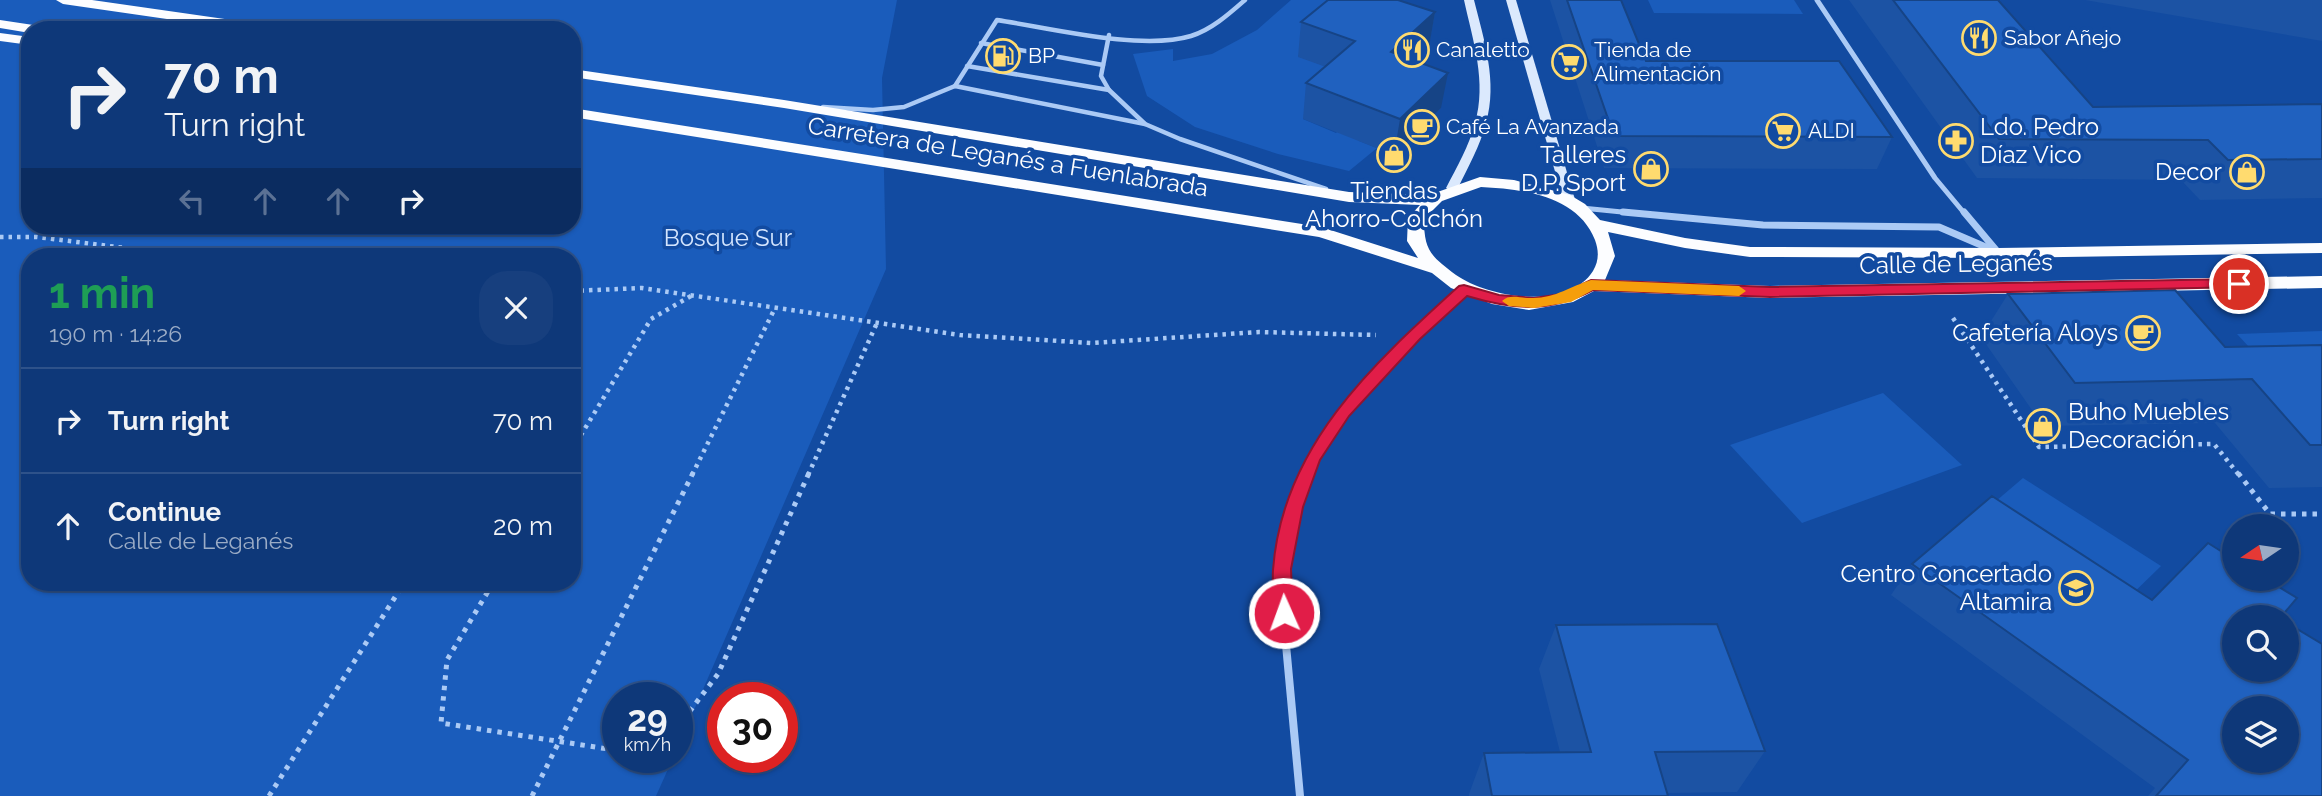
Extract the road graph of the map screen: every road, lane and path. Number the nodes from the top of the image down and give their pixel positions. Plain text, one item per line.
1 (63, 0) edge
2 (89, 0) edge
3 (1245, 0) edge
4 (1469, 0) edge
5 (1511, 0) edge
6 (1817, 0) edge
7 (126, 8) junction
8 (213, 21) edge
9 (0, 23) edge
10 (21, 27) edge
11 (1109, 36) junction
12 (0, 37) edge
13 (21, 40) edge
14 (981, 43) junction
15 (1103, 65) junction
16 (967, 66) junction
17 (581, 75) edge
18 (955, 86) junction
19 (1110, 90) junction
20 (784, 104) junction
21 (581, 113) edge
22 (1144, 124) junction
23 (1452, 188) junction
24 (1349, 197) junction
25 (1429, 200) junction
26 (1574, 205) junction
27 (1596, 225) junction
28 (0, 237) edge
29 (125, 248) edge
30 (2322, 248) edge
31 (1998, 253) junction
32 (1431, 268) junction
33 (2322, 282) edge
34 (1591, 285) junction
35 (1933, 288) junction
36 (1464, 290) junction
37 (581, 291) edge
38 (692, 295) junction
39 (775, 308) junction
40 (877, 323) junction
41 (1415, 335) junction
42 (581, 435) edge
43 (2322, 514) edge
44 (399, 591) edge
45 (488, 591) edge
46 (693, 707) edge
47 (560, 742) junction
48 (602, 747) edge
49 (269, 796) edge
50 (532, 796) edge
51 (1300, 796) edge

1 - 7 highway
2 - 7 highway
3 - 11 lane
4 - 23 main road
5 - 26 main road
6 - 31 street
7 - 8 highway
9 - 10 highway
11 - 14 lane
11 - 15 lane
12 - 13 highway
14 - 15 lane
14 - 16 lane
15 - 19 lane
16 - 18 lane
16 - 19 lane
17 - 20 highway, Carretera de Leganés a Fuenlabrada
18 - 20 lane
18 - 22 lane
19 - 22 lane
20 - 24 highway, Carretera de Leganés a Fuenlabrada
21 - 32 highway, Carretera de Leganés a Fuenlabrada
22 - 24 lane
23 - 25 highway
23 - 26 highway
24 - 25 highway, Carretera de Leganés a Fuenlabrada
25 - 32 highway
26 - 27 highway
26 - 31 street, Calle de Leganés
27 - 31 highway, Calle de Leganés
27 - 34 highway
28 - 29 path
30 - 31 highway, Calle de Leganés
32 - 36 highway
33 - 35 highway, Calle de Leganés
34 - 35 highway, Calle de Leganés
34 - 36 highway
35 - 43 path
36 - 41 street
37 - 38 path
38 - 39 path
38 - 42 path
39 - 40 path
39 - 47 path
40 - 41 path
40 - 46 path
41 - 51 street
44 - 49 path
45 - 47 path
47 - 48 path
47 - 50 path

